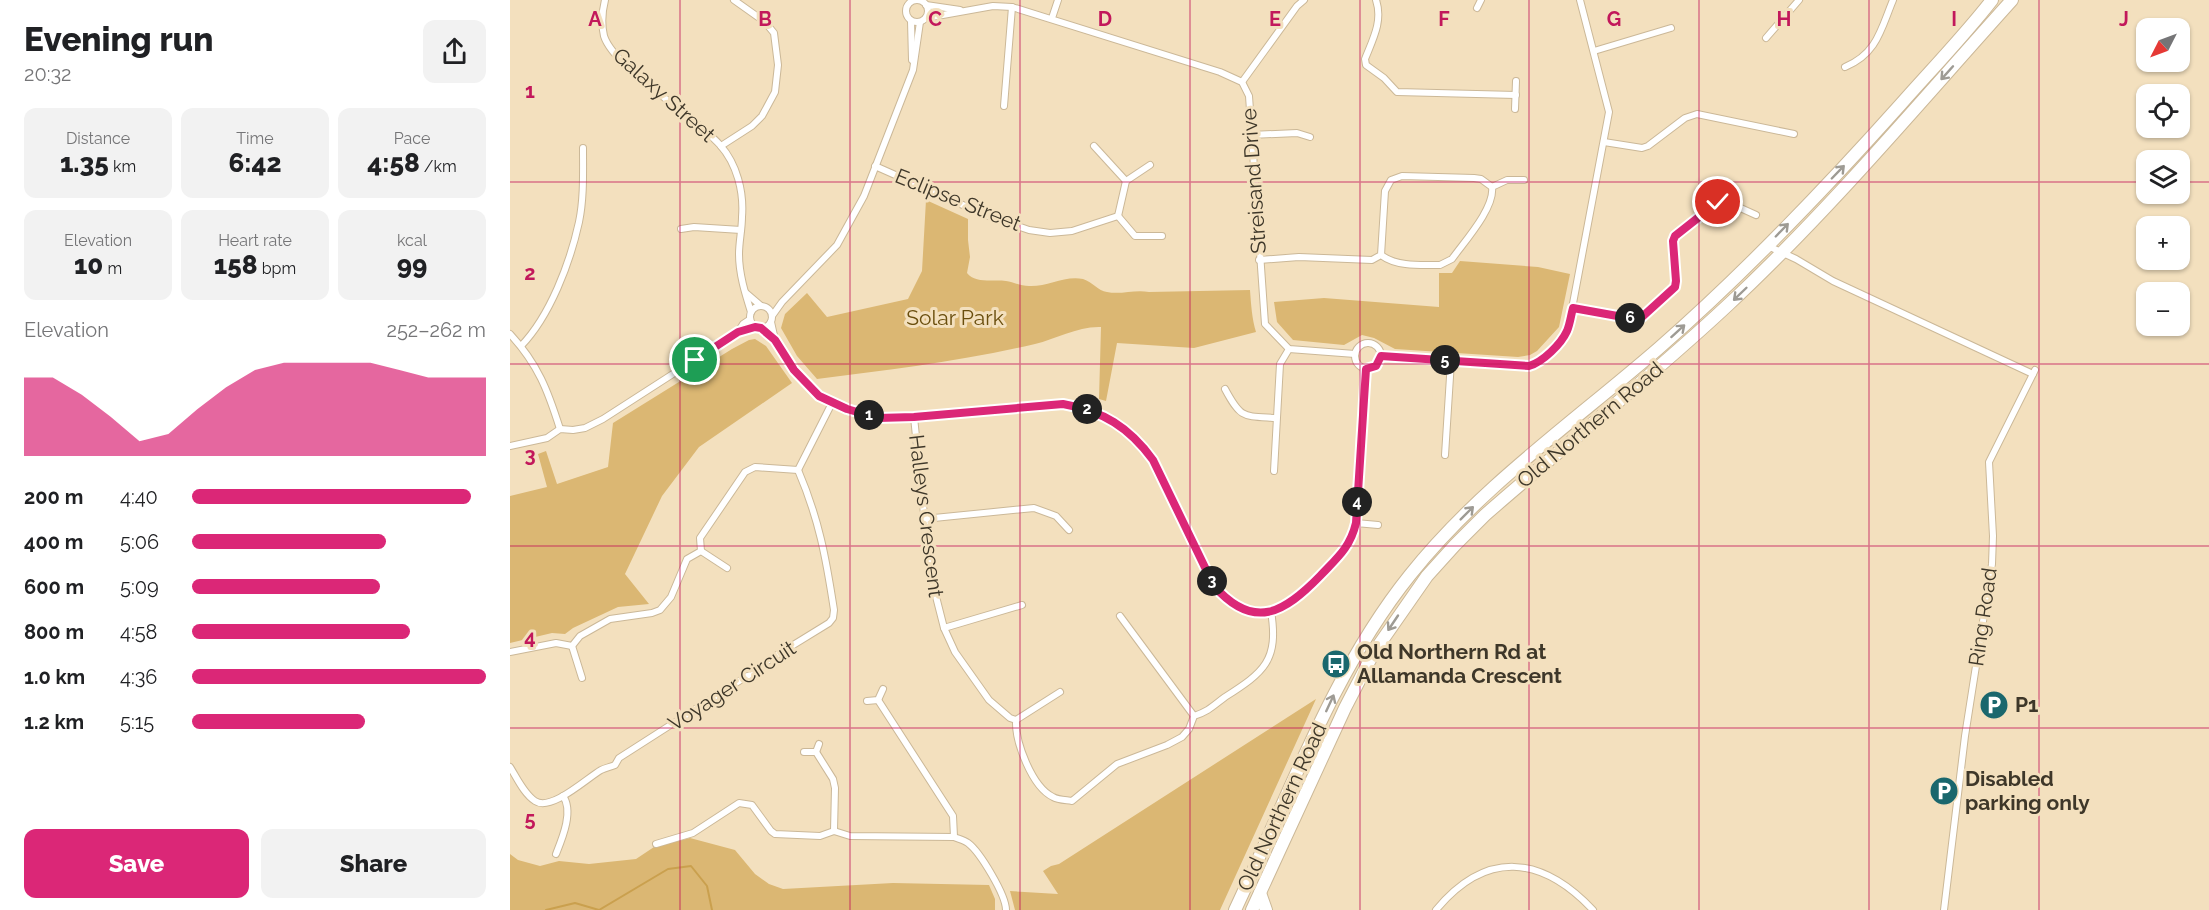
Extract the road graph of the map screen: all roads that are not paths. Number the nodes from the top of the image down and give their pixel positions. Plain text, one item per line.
1 (605, 0) edge
2 (734, 0) edge
3 (919, 0) edge
4 (1058, 0) edge
5 (1304, 0) edge
6 (1376, 0) edge
7 (1481, 0) edge
8 (1580, 0) edge
9 (1798, 0) edge
10 (1893, 0) edge
11 (1992, 0) edge
12 (2012, 0) edge
13 (908, 2) edge
14 (926, 5) junction
15 (1012, 7) junction
16 (1477, 8) dead end
17 (967, 10) junction
18 (1052, 18) junction
19 (923, 20) junction
20 (911, 21) junction
21 (1671, 28) dead end
22 (1766, 38) dead end
23 (1594, 51) junction
24 (1845, 67) dead end
25 (913, 70) junction
26 (1516, 81) dead end
27 (1242, 82) junction
28 (1516, 95) junction
29 (1004, 106) dead end
30 (1515, 109) dead end
31 (1794, 134) dead end
32 (1251, 135) junction
33 (1310, 137) dead end
34 (1604, 142) junction
35 (721, 146) junction
36 (1094, 147) dead end
37 (583, 148) dead end
38 (1150, 165) dead end
39 (875, 166) junction
40 (1524, 180) dead end
41 (1126, 181) junction
42 (1492, 187) junction
43 (1756, 215) dead end
44 (1118, 216) junction
45 (681, 229) dead end
46 (741, 231) junction
47 (1162, 236) dead end
48 (1767, 246) junction
49 (1782, 253) junction
50 (1380, 255) junction
51 (1259, 260) junction
52 (746, 293) junction
53 (782, 302) junction
54 (764, 306) junction
55 (1573, 308) junction
56 (751, 312) junction
57 (772, 319) junction
58 (749, 320) junction
59 (758, 328) junction
60 (738, 332) junction
61 (510, 334) edge
62 (775, 340) junction
63 (521, 346) junction
64 (1289, 349) junction
65 (1355, 354) junction
66 (1381, 356) junction
67 (1451, 361) junction
68 (1366, 369) junction
69 (1225, 389) dead end
70 (832, 403) junction
71 (914, 417) junction
72 (1276, 418) junction
73 (560, 429) junction
74 (510, 446) edge
75 (1445, 455) dead end
76 (798, 470) junction
77 (1274, 471) dead end
78 (924, 519) junction
79 (1356, 523) junction
80 (1378, 525) dead end
81 (1069, 530) dead end
82 (700, 551) junction
83 (727, 568) dead end
84 (1022, 605) dead end
85 (1271, 611) junction
86 (1120, 616) dead end
87 (944, 628) junction
88 (572, 646) junction
89 (510, 652) edge
90 (582, 678) dead end
91 (883, 689) dead end
92 (1060, 692) dead end
93 (878, 700) junction
94 (867, 701) dead end
95 (1194, 716) junction
96 (1016, 720) junction
97 (819, 744) dead end
98 (804, 752) dead end
99 (816, 752) junction
100 (510, 767) edge
101 (563, 796) junction
102 (834, 831) junction
103 (954, 837) junction
104 (656, 844) dead end
105 (556, 854) dead end
106 (1260, 893) junction
107 (1006, 910) edge
108 (1235, 910) edge
109 (1252, 910) edge
110 (1266, 910) edge
111 (1436, 910) edge
112 (1593, 910) edge
113 (1944, 910) edge

1 - 35 street, Galaxy Street
2 - 35 street
3 - 13 street
3 - 14 street
4 - 18 street
5 - 27 street
6 - 28 street
7 - 16 street
8 - 23 street
9 - 22 street
10 - 24 street
48 -> 11 highway, Old Northern Road
12 -> 49 highway, Old Northern Road
13 - 20 street
14 - 17 street, Streisand Drive
14 - 19 street
15 - 17 street, Streisand Drive
15 - 18 street, Streisand Drive
15 - 29 street
17 - 19 street, Streisand Drive
18 - 27 street, Streisand Drive
19 - 20 street
19 - 25 street
20 - 25 street
21 - 23 street
23 - 34 street
25 - 39 street
26 - 28 street
27 - 32 street, Streisand Drive
28 - 30 street
31 - 34 street
32 - 33 street
32 - 51 street, Streisand Drive
34 - 55 street
35 - 46 street, Galaxy Street
36 - 41 street
37 - 63 street
38 - 41 street
39 - 44 street, Eclipse Street
39 - 53 street
40 - 42 street
41 - 44 street
42 - 50 street
42 - 50 street
43 - 55 street
44 - 47 street
45 - 46 street
46 - 52 street, Galaxy Street
48 - 49 street
108 -> 48 highway, Old Northern Road
49 -> 106 highway, Old Northern Road
49 - 113 street, Ring Road
50 - 51 street
51 - 64 street, Streisand Drive
52 - 54 street
52 - 56 street, Galaxy Street
53 - 54 street
53 - 57 street
54 - 56 street
54 - 57 street
55 - 67 street
56 - 58 street
57 - 59 street
57 - 62 street
58 - 59 street
58 - 60 street
59 - 60 street
59 - 62 street
60 - 73 street
61 - 63 street
62 - 70 street
63 - 73 street
64 - 65 street
64 - 72 street
65 - 66 street
65 - 68 street
66 - 67 street
66 - 68 street
67 - 75 street
68 - 79 street
69 - 72 street
70 - 71 street
70 - 76 street
71 - 78 street, Halleys Crescent
71 - 85 street
72 - 77 street
73 - 74 street
76 - 82 street
76 - 101 street, Voyager Circuit
78 - 81 street
78 - 87 street, Halleys Crescent
79 - 80 street
79 - 85 street
82 - 83 street
82 - 88 street
84 - 87 street
85 - 95 street
86 - 95 street
87 - 96 street, Halleys Crescent
88 - 89 street
88 - 90 street
91 - 93 street
92 - 96 street
93 - 94 street
93 - 103 street
95 - 96 street
97 - 99 street
98 - 99 street
99 - 102 street
100 - 101 street, Voyager Circuit
101 - 105 street
102 - 103 street
102 - 104 street
103 - 107 street
106 - 109 highway, Old Northern Road
106 - 110 highway
111 - 112 street

